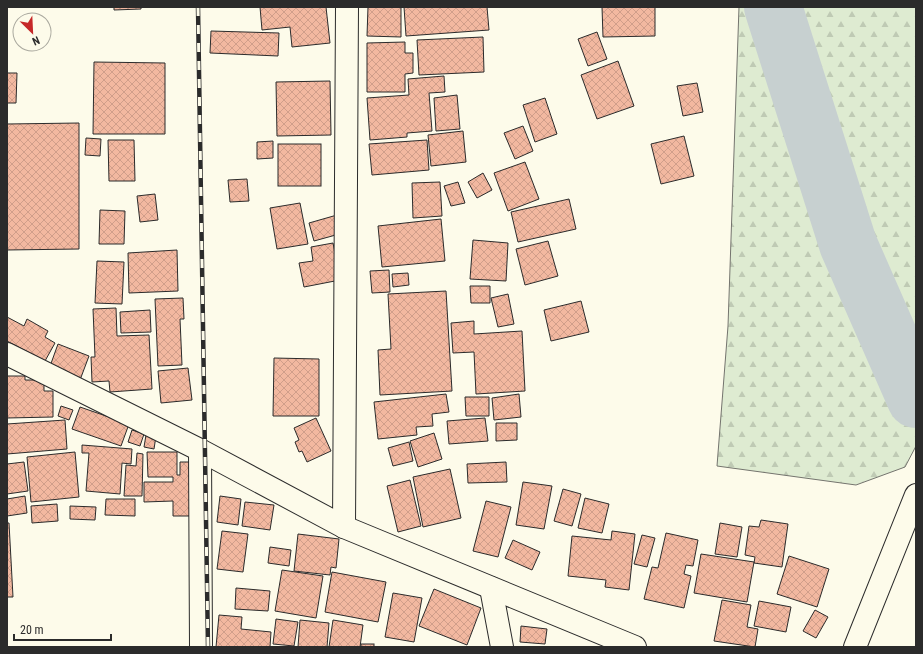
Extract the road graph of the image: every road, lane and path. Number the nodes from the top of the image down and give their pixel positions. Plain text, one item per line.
1 (347, 7) edge
2 (7, 354) edge
3 (200, 450) junction
4 (916, 495) edge
5 (344, 527) junction
6 (491, 588) junction
7 (201, 647) edge
8 (502, 647) edge
9 (635, 647) edge
10 (855, 647) edge

1 - 5 street
2 - 3 street
3 - 5 street
3 - 7 street
4 - 10 street
5 - 6 street
6 - 8 street
6 - 9 street

